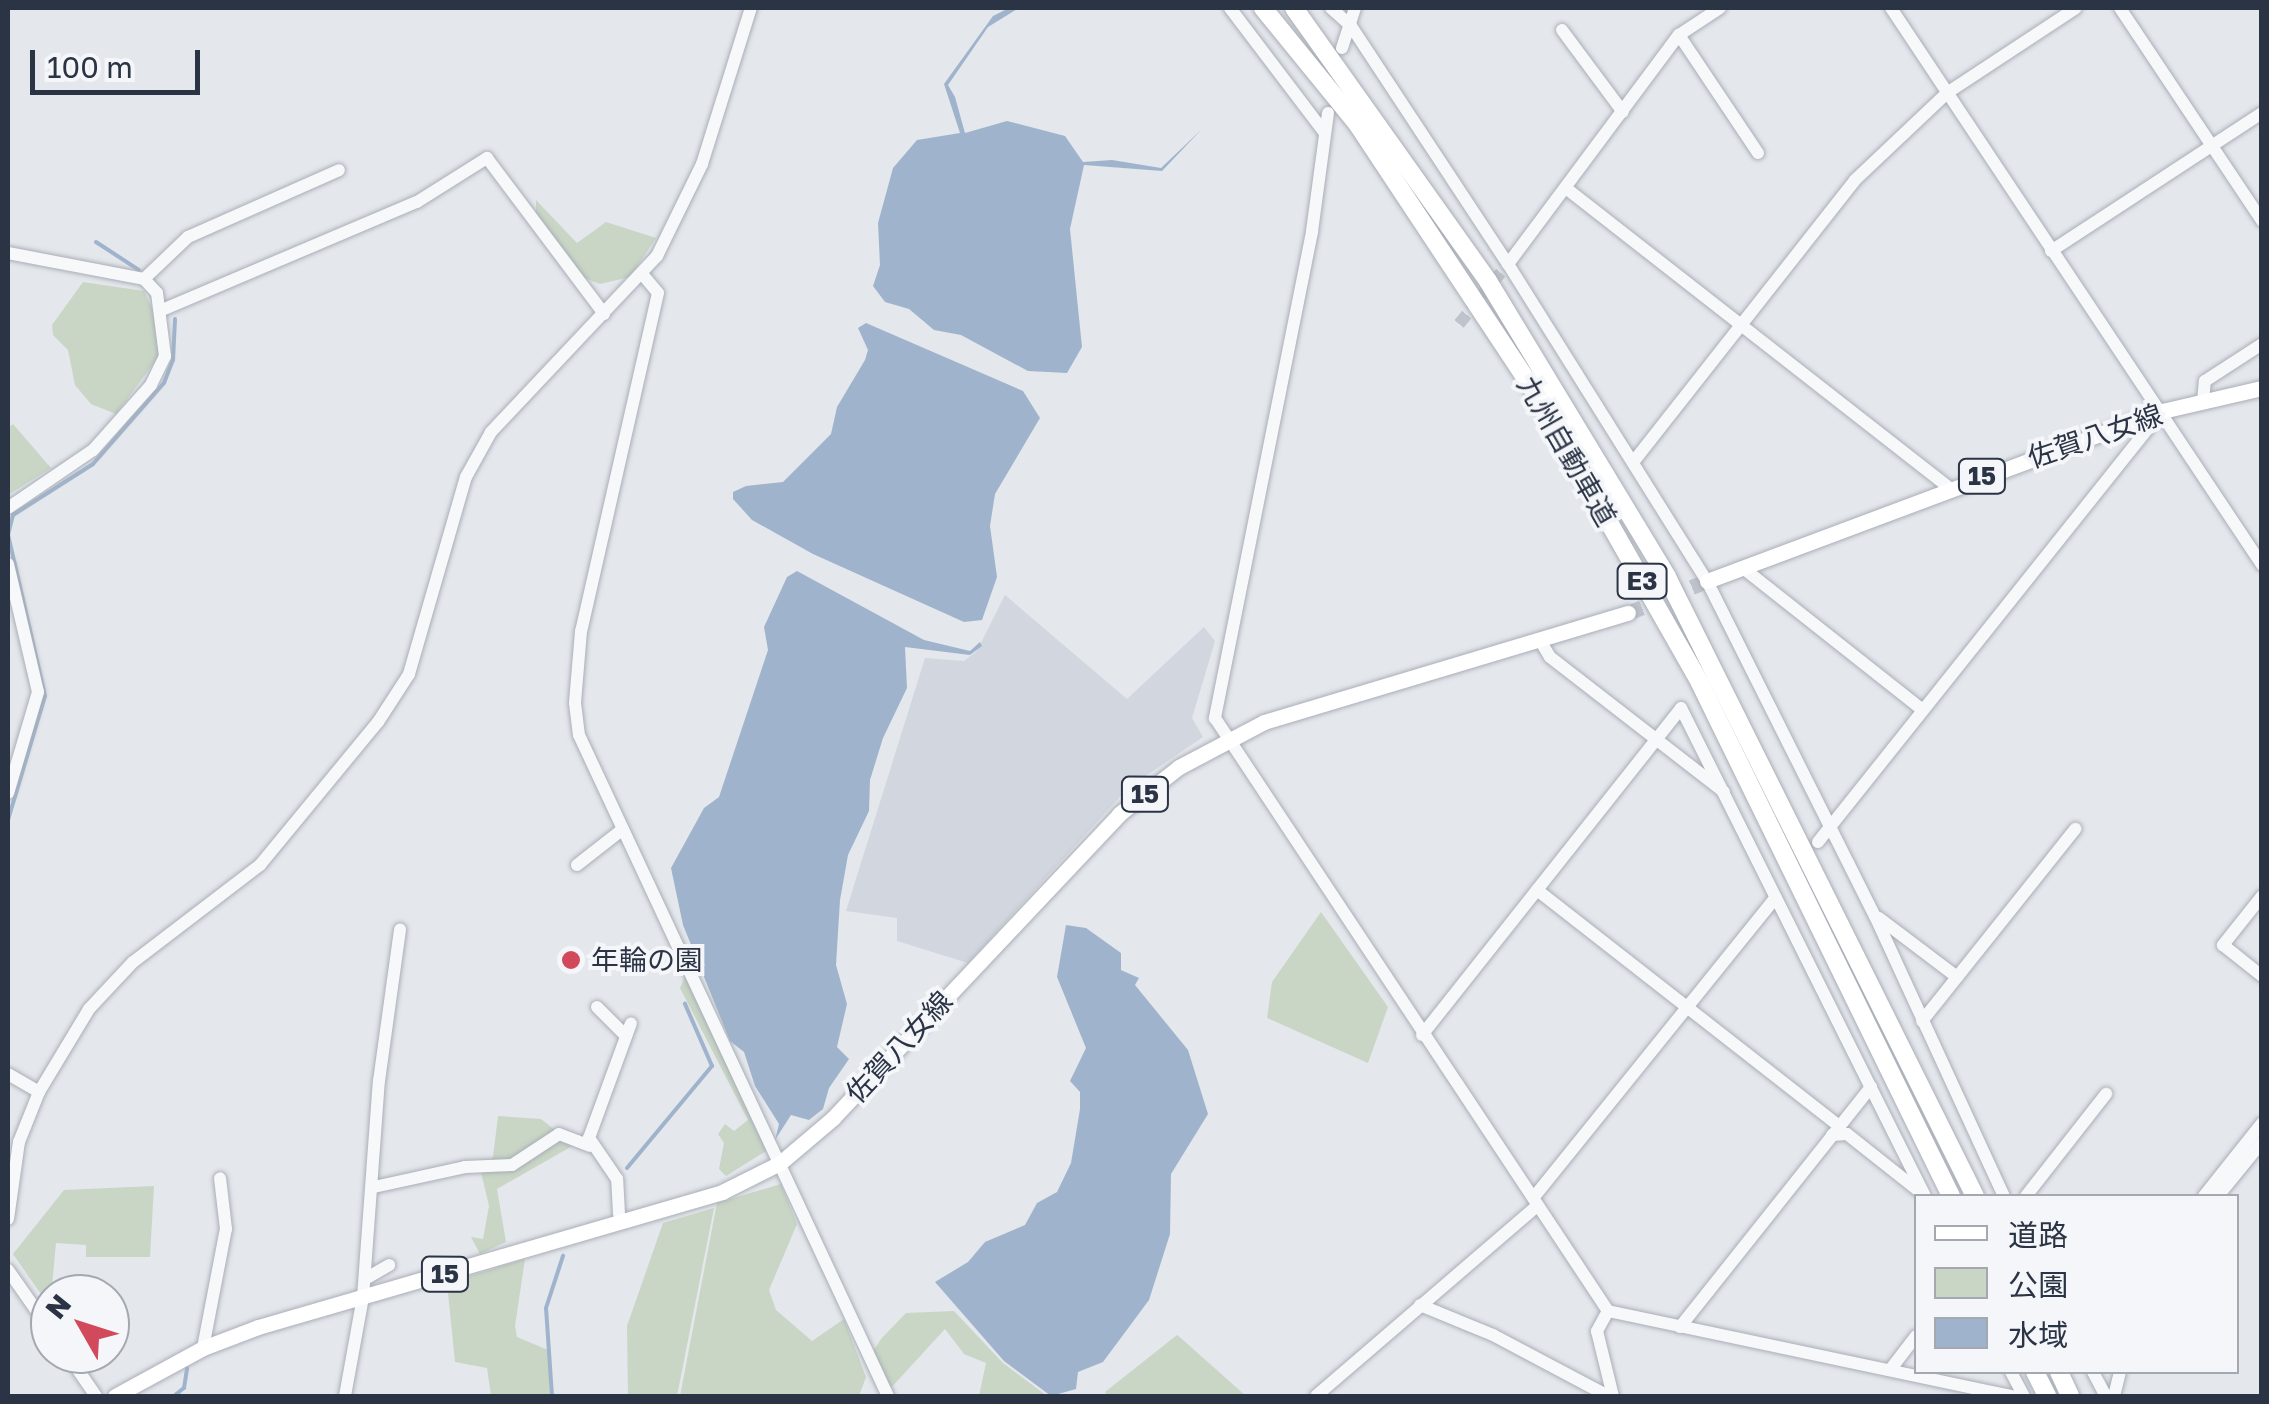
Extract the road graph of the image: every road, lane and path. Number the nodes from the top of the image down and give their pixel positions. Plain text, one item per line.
1 (750, 8) edge
2 (1230, 8) edge
3 (1264, 8) edge
4 (1294, 8) edge
5 (1332, 8) edge
6 (1355, 8) edge
7 (1720, 8) edge
8 (1891, 8) edge
9 (2076, 8) edge
10 (2120, 8) edge
11 (1351, 26) junction
12 (1562, 30) dead end
13 (1679, 35) junction
14 (1342, 48) dead end
15 (1947, 93) junction
16 (1328, 112) dead end
17 (1622, 112) junction
18 (2262, 113) edge
19 (1325, 132) junction
20 (2212, 146) junction
21 (1758, 153) dead end
22 (340, 170) dead end
23 (1567, 189) junction
24 (2262, 221) edge
25 (2052, 250) junction
26 (8, 253) edge
27 (1508, 264) junction
28 (642, 275) junction
29 (144, 279) junction
30 (162, 310) junction
31 (604, 314) junction
32 (1742, 325) junction
33 (2262, 344) edge
34 (2262, 388) edge
35 (2202, 402) junction
36 (2162, 411) junction
37 (1634, 461) junction
38 (1950, 488) junction
39 (8, 508) edge
40 (8, 564) edge
41 (2262, 565) edge
42 (1743, 568) junction
43 (1707, 581) junction
44 (1628, 613) tunnel mouth
45 (1541, 642) junction
46 (1922, 710) junction
47 (1228, 740) junction
48 (1654, 741) junction
49 (8, 793) edge
50 (1730, 797) junction
51 (1830, 828) junction
52 (2075, 829) dead end
53 (623, 830) junction
54 (1818, 842) dead end
55 (577, 865) dead end
56 (1784, 881) dead end
57 (1537, 890) junction
58 (1775, 894) junction
59 (2262, 896) edge
60 (1875, 916) junction
61 (400, 929) dead end
62 (2262, 976) edge
63 (1957, 978) junction
64 (597, 1006) dead end
65 (1687, 1009) junction
66 (1922, 1022) junction
67 (1422, 1035) junction
68 (8, 1074) edge
69 (1870, 1087) junction
70 (40, 1092) junction
71 (2106, 1094) dead end
72 (2262, 1123) edge
73 (1835, 1130) junction
74 (2262, 1142) edge
75 (590, 1146) junction
76 (780, 1163) junction
77 (220, 1178) dead end
78 (374, 1187) junction
79 (1922, 1194) edge
80 (1924, 1194) edge
81 (1950, 1194) edge
82 (1974, 1194) edge
83 (2003, 1194) edge
84 (2028, 1194) edge
85 (2206, 1194) edge
86 (2220, 1194) edge
87 (1535, 1202) junction
88 (619, 1214) dead end
89 (8, 1219) edge
90 (389, 1265) dead end
91 (9, 1278) edge
92 (365, 1279) junction
93 (363, 1297) junction
94 (30, 1305) edge
95 (1420, 1305) junction
96 (1608, 1311) junction
97 (1680, 1328) junction
98 (1914, 1339) edge
99 (202, 1348) junction
100 (1890, 1370) junction
101 (81, 1374) edge
102 (2012, 1374) edge
103 (2094, 1374) edge
104 (96, 1396) edge
105 (115, 1396) edge
106 (346, 1396) edge
107 (888, 1396) edge
108 (1316, 1396) edge
109 (1610, 1396) edge
110 (2013, 1396) edge
111 (2024, 1396) edge
112 (2106, 1396) edge

1 - 28 street
2 - 19 street
3 - 81 highway, 九州自動車道 / E3
4 - 82 highway, 九州自動車道 / E3
5 - 11 street
6 - 11 street
7 - 13 street
8 - 15 street
9 - 15 street
10 - 20 street
11 - 14 street
11 - 27 street
12 - 17 street
13 - 17 street
13 - 21 street
15 - 25 street
15 - 32 street
16 - 19 street
17 - 23 street
18 - 20 street
19 - 47 street
20 - 24 street
20 - 25 street
22 - 29 street
23 - 27 street
23 - 32 street
25 - 36 street
26 - 29 street
27 - 37 street
28 - 31 street
28 - 53 street
29 - 30 street
30 - 31 street
30 - 39 street
31 - 70 street
32 - 37 street
32 - 38 street
33 - 35 street
34 - 35 main road, 佐賀八女線 / 15
35 - 36 main road, 佐賀八女線 / 15
36 - 38 main road, 佐賀八女線 / 15
36 - 41 street
36 - 46 street
37 - 43 street
38 - 42 main road, 佐賀八女線 / 15
40 - 49 street
42 - 43 main road, 佐賀八女線 / 15
42 - 46 street
43 - 51 street
44 - 45 main road, 佐賀八女線 / 15
45 - 47 main road, 佐賀八女線 / 15
45 - 48 street
46 - 51 street
47 - 67 street
47 - 76 main road, 佐賀八女線 / 15
48 - 50 street
48 - 50 street
48 - 57 street
50 - 58 street
51 - 54 street
51 - 60 street
52 - 63 street
53 - 55 street
53 - 76 street
56 - 58 street
57 - 65 street
57 - 67 street
58 - 65 street
58 - 69 street
59 - 62 street
60 - 63 street
60 - 66 street
61 - 78 street
63 - 66 street
64 - 75 street
65 - 73 street
65 - 87 street
66 - 83 street
67 - 87 street
68 - 70 street
69 - 73 street
69 - 80 street
70 - 89 street
71 - 84 street
72 - 85 street
73 - 79 street
73 - 97 street
74 - 86 street
75 - 78 street
75 - 88 street
76 - 93 main road, 佐賀八女線 / 15
76 - 107 street
77 - 99 street
78 - 92 street
87 - 95 street
87 - 96 street
90 - 92 street
91 - 94 street
92 - 93 street
93 - 99 main road, 佐賀八女線 / 15
93 - 106 street
95 - 108 street
95 - 109 street
96 - 97 street
96 - 109 street
97 - 100 street
98 - 100 street
99 - 105 main road, 佐賀八女線 / 15
100 - 110 street
101 - 104 street
102 - 111 street
103 - 112 street

